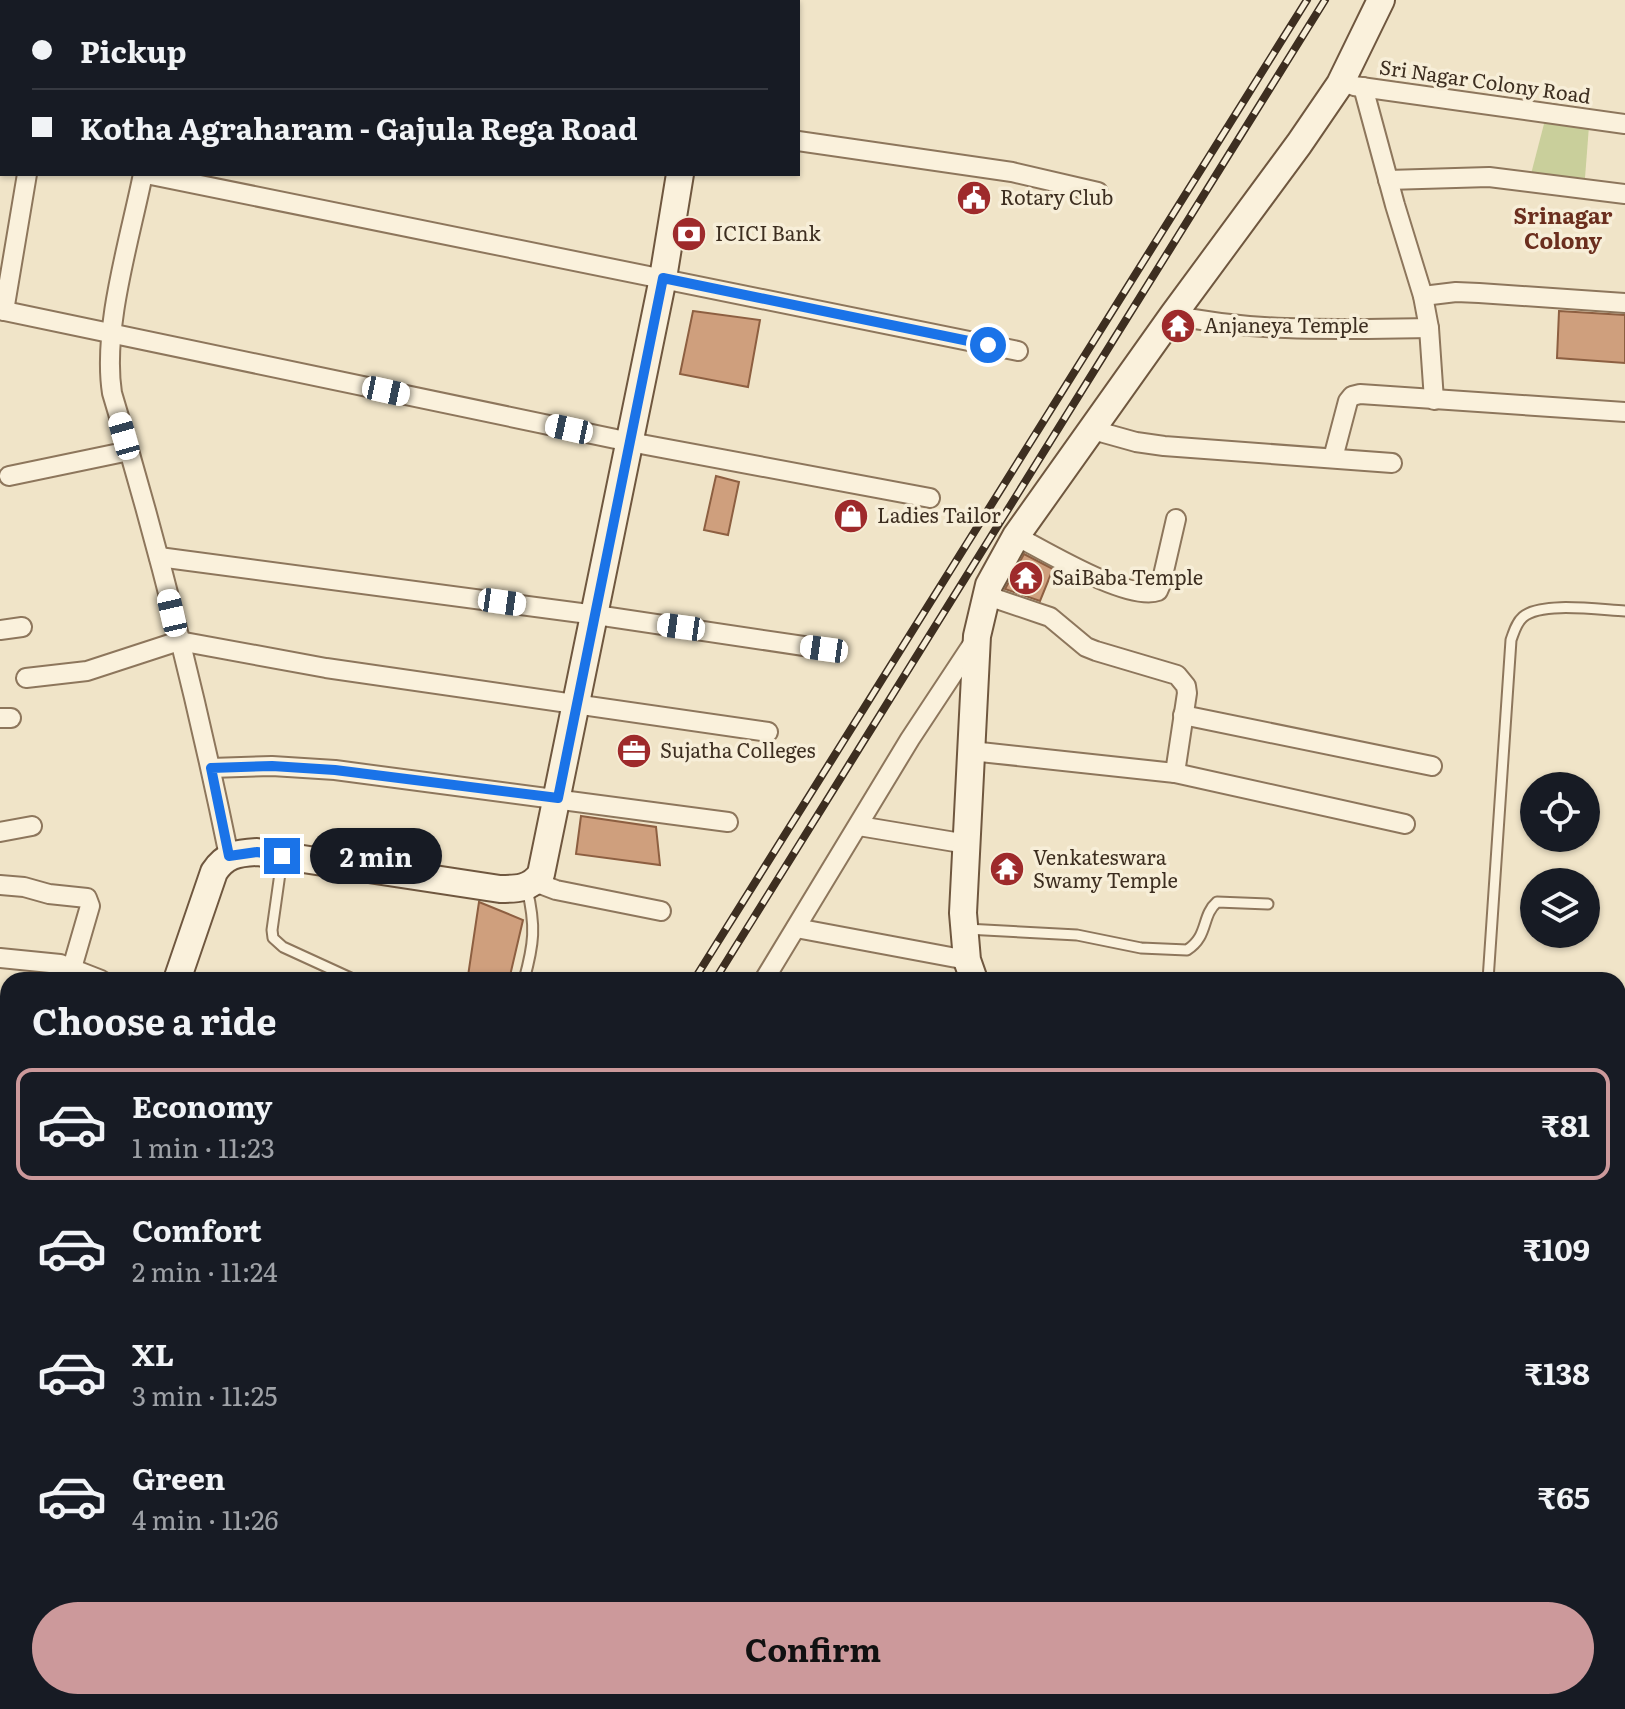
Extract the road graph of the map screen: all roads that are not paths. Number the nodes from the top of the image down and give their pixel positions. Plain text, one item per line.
1 (1381, 0) edge
2 (1351, 86) junction
3 (1625, 103) edge
4 (1624, 124) edge
5 (800, 141) edge
6 (27, 176) edge
7 (144, 176) edge
8 (154, 176) edge
9 (680, 176) edge
10 (1388, 180) junction
11 (1098, 192) dead end
12 (1625, 194) edge
13 (663, 278) junction
14 (1423, 296) junction
15 (1625, 303) edge
16 (2, 311) edge
17 (1173, 315) junction
18 (1429, 328) junction
19 (111, 334) junction
20 (1018, 351) dead end
21 (1434, 400) junction
22 (1625, 412) edge
23 (1093, 430) junction
24 (630, 442) junction
25 (129, 451) junction
26 (1333, 458) junction
27 (1392, 463) dead end
28 (9, 476) dead end
29 (930, 498) dead end
30 (1176, 519) dead end
31 (1016, 536) junction
32 (159, 557) junction
33 (985, 595) junction
34 (1625, 611) edge
35 (596, 615) junction
36 (22, 627) dead end
37 (0, 630) edge
38 (977, 636) junction
39 (179, 641) junction
40 (824, 649) dead end
41 (26, 678) dead end
42 (577, 704) junction
43 (1183, 715) junction
44 (768, 732) dead end
45 (971, 751) junction
46 (1432, 766) dead end
47 (211, 768) junction
48 (1175, 773) junction
49 (558, 798) junction
50 (728, 822) dead end
51 (1405, 824) dead end
52 (32, 826) dead end
53 (859, 826) junction
54 (0, 832) edge
55 (967, 844) junction
56 (229, 856) junction
57 (282, 856) junction
58 (531, 884) junction
59 (0, 885) edge
60 (1268, 904) dead end
61 (661, 911) dead end
62 (796, 928) junction
63 (963, 929) junction
64 (0, 958) edge
65 (72, 968) junction
66 (971, 970) edge
67 (81, 972) edge
68 (180, 972) edge
69 (338, 972) edge
70 (526, 972) edge
71 (769, 972) edge
72 (1489, 972) edge

1 - 2 main road
2 - 4 street, Sri Nagar Colony Road
2 - 10 street
2 - 17 main road
3 - 4 street
5 - 11 street
6 - 16 street
7 - 19 street
8 - 13 street
9 - 13 main road
10 - 12 street
10 - 14 street
13 - 20 street
13 - 24 main road
14 - 15 street
14 - 18 street
16 - 19 street
17 - 18 street
17 - 23 main road
18 - 21 street
19 - 24 street
19 - 25 street
21 - 22 street
21 - 26 street
23 - 26 street
23 - 31 main road
24 - 29 street
24 - 35 main road
25 - 28 street
25 - 32 street
26 - 27 street
30 - 31 street
31 - 33 main road
32 - 35 street
32 - 39 street
33 - 38 main road
33 - 43 street
34 - 72 lane
35 - 40 street
35 - 42 main road
36 - 37 street
38 - 45 main road
38 - 53 street
39 - 41 street
39 - 42 street
39 - 47 street
42 - 44 street
42 - 49 main road
43 - 46 street
43 - 48 street
45 - 48 street
45 - 55 main road
47 - 49 street
47 - 56 street
48 - 51 street
49 - 50 street
49 - 58 main road
52 - 54 street
53 - 55 street
53 - 62 street
55 - 63 main road
56 - 57 main road
56 - 68 main road
57 - 58 main road
57 - 69 lane
58 - 61 street
58 - 70 lane
59 - 65 street
60 - 63 lane
62 - 66 street
62 - 71 street
63 - 66 main road
64 - 65 street
65 - 67 street

